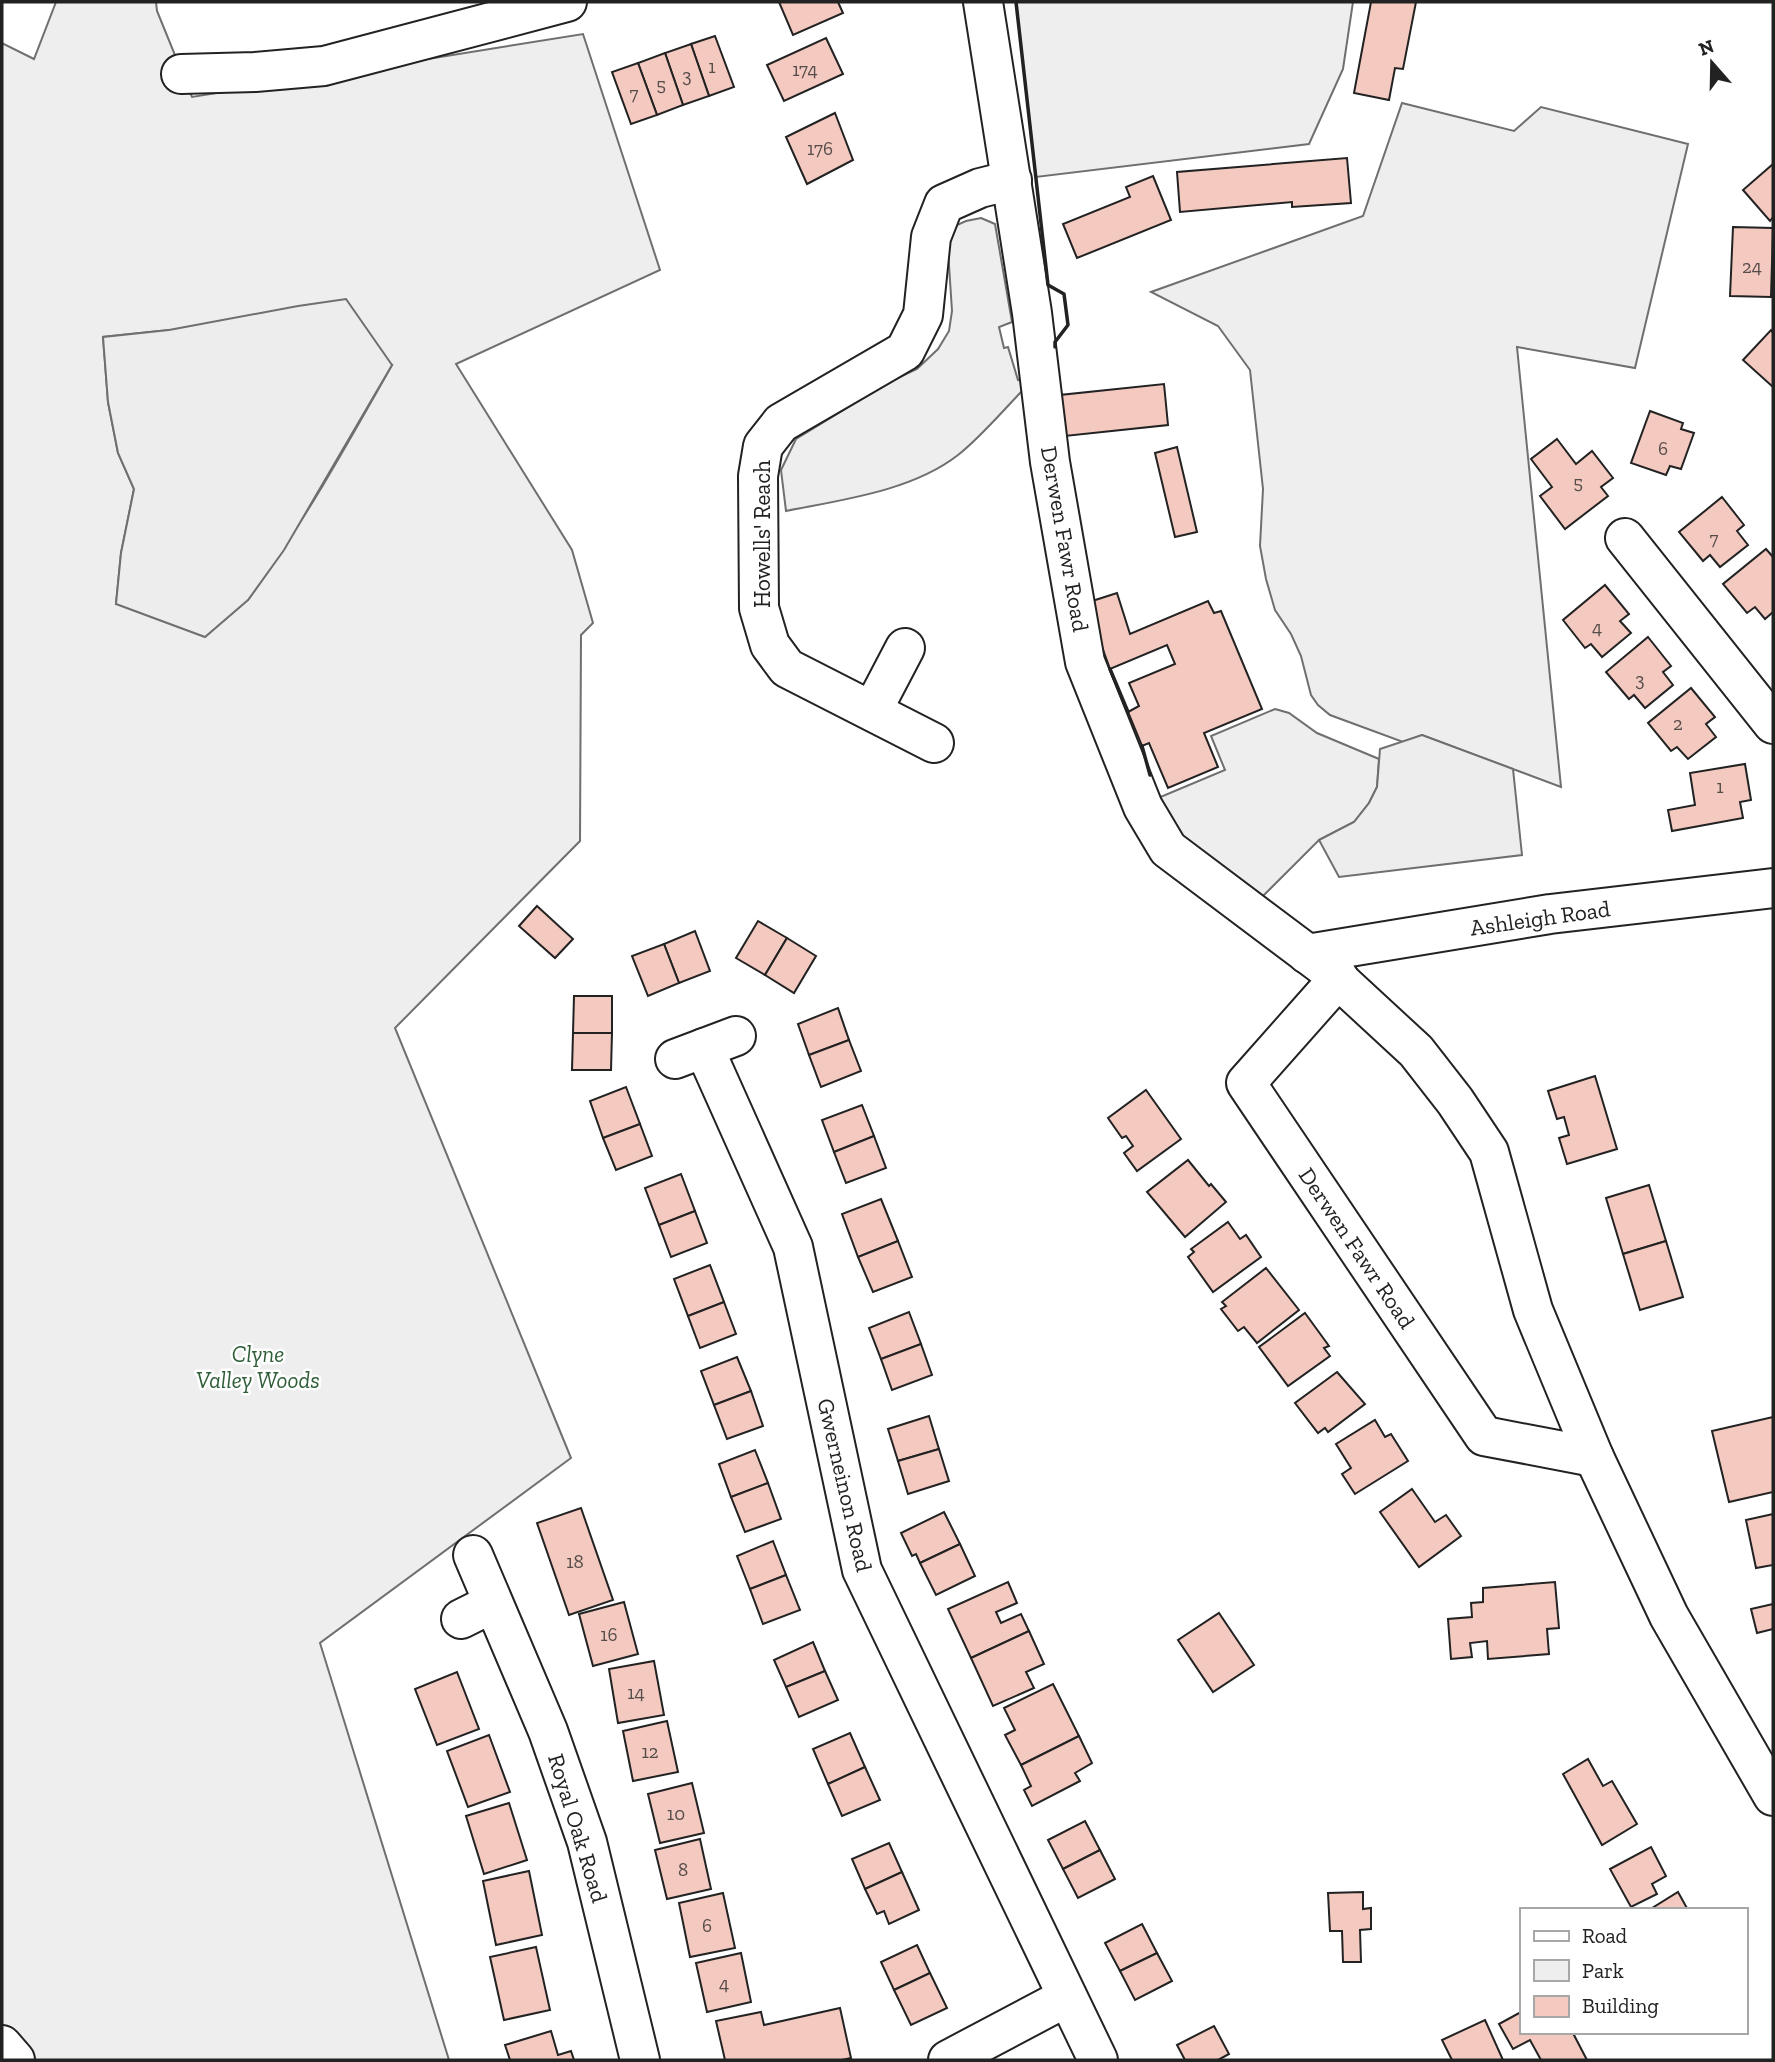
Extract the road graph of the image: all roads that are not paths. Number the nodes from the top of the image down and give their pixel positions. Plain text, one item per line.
1 (983, 2) edge
2 (551, 4) edge
3 (181, 74) dead end
4 (1012, 180) junction
5 (1625, 538) dead end
6 (905, 648) dead end
7 (872, 711) junction
8 (1773, 724) edge
9 (934, 743) dead end
10 (1773, 888) edge
11 (1307, 954) junction
12 (1339, 978) junction
13 (705, 1048) dead end
14 (1594, 1457) junction
15 (473, 1555) dead end
16 (1773, 1796) edge
17 (1067, 1997) junction
18 (2, 2045) edge
19 (15, 2060) edge
20 (640, 2060) edge
21 (948, 2060) edge
22 (1098, 2060) edge

1 - 4 street, Derwen Fawr Road
2 - 3 street
4 - 7 street, Howells' Reach
4 - 11 street, Derwen Fawr Road
5 - 8 street
6 - 7 street
7 - 9 street, Howells' Reach
10 - 11 street, Ashleigh Road
11 - 12 street, Derwen Fawr Road
12 - 14 street, Derwen Fawr Road
12 - 14 street, Derwen Fawr Road
13 - 17 street, Gwerneinon Road
14 - 16 street, Derwen Fawr Road
15 - 20 street, Royal Oak Road
17 - 21 street
17 - 22 street, Gwerneinon Road
18 - 19 street

